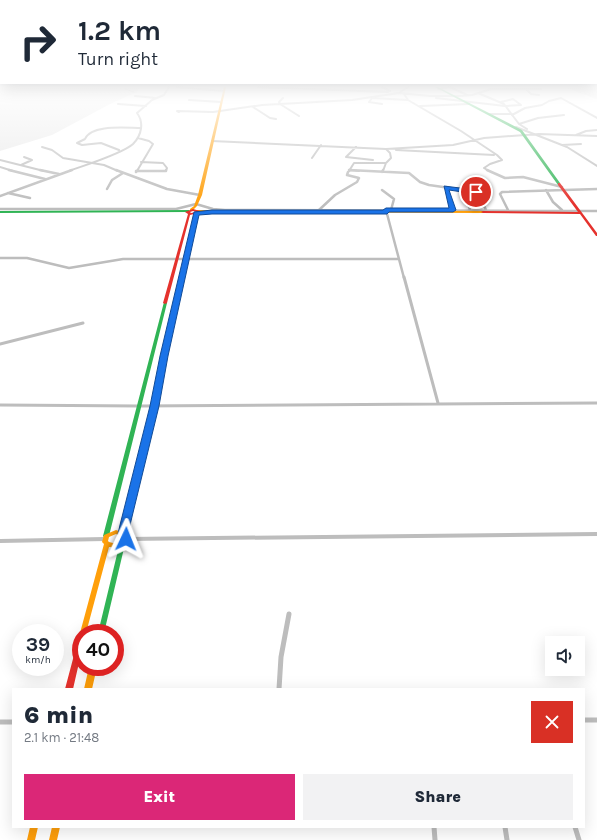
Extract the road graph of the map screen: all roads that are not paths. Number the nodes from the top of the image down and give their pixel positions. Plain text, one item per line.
1 (215, 126) edge
2 (451, 126) edge
3 (520, 127) joint
4 (141, 128) joint
5 (597, 130) edge
6 (538, 134) junction
7 (575, 135) junction
8 (525, 136) junction
9 (597, 136) edge
10 (138, 138) junction
11 (212, 141) junction
12 (474, 141) junction
13 (581, 144) dead end
14 (321, 145) junction
15 (450, 145) junction
16 (561, 145) junction
17 (42, 147) dead end
18 (356, 147) junction
19 (388, 149) junction
20 (119, 150) junction
21 (452, 153) junction
22 (496, 155) junction
23 (24, 157) dead end
24 (312, 158) dead end
25 (0, 160) edge
26 (388, 160) junction
27 (142, 162) junction
28 (91, 163) junction
29 (386, 163) junction
30 (20, 165) junction
31 (597, 166) edge
32 (0, 167) edge
33 (7, 169) junction
34 (11, 169) junction
35 (0, 170) edge
36 (136, 171) junction
37 (349, 171) junction
38 (382, 172) junction
39 (123, 173) junction
40 (60, 174) junction
41 (133, 176) junction
42 (46, 179) junction
43 (446, 187) junction
44 (107, 188) dead end
45 (563, 189) junction
46 (382, 190) dead end
47 (546, 190) junction
48 (597, 190) edge
49 (8, 193) junction
50 (465, 194) dead end
51 (200, 195) junction
52 (0, 196) edge
53 (30, 198) dead end
54 (0, 209) edge
55 (197, 209) junction
56 (319, 210) junction
57 (453, 210) junction
58 (470, 210) junction
59 (486, 210) junction
60 (508, 210) junction
61 (562, 210) junction
62 (388, 211) junction
63 (597, 211) edge
64 (0, 212) edge
65 (189, 212) junction
66 (579, 212) junction
67 (597, 235) edge
68 (0, 258) edge
69 (176, 259) junction
70 (187, 259) junction
71 (399, 259) junction
72 (84, 323) dead end
73 (0, 344) edge
74 (438, 403) junction
75 (597, 403) edge
76 (0, 405) edge
77 (140, 406) junction
78 (154, 406) junction
79 (597, 534) edge
80 (124, 536) junction
81 (106, 540) junction
82 (0, 541) edge
83 (122, 544) junction
84 (289, 614) dead end
85 (85, 624) edge
86 (103, 624) edge
87 (72, 676) edge
88 (91, 676) edge
89 (69, 688) edge
90 (88, 688) edge
91 (280, 688) edge
92 (585, 720) edge
93 (597, 720) edge
94 (0, 722) edge
95 (12, 722) edge
96 (34, 828) edge
97 (56, 828) edge
98 (434, 828) edge
99 (505, 828) edge
100 (576, 828) edge
101 (31, 840) edge
102 (53, 840) edge
103 (435, 840) edge
104 (507, 840) edge
105 (579, 840) edge

1 - 11 street
2 - 12 street
3 - 6 street
3 - 8 street
4 - 10 street
4 - 20 street
5 - 7 street
6 - 7 street
6 - 8 street
6 - 16 street
7 - 9 street
8 - 12 street
8 - 45 street
10 - 20 street
10 - 27 street
11 - 14 street
11 - 51 street
12 - 15 street
12 - 22 street
13 - 16 street
14 - 18 street
14 - 24 street
15 - 19 street
15 - 21 street
16 - 31 street
17 - 28 street
18 - 19 street
18 - 26 street
19 - 21 street
19 - 26 street
20 - 28 street
21 - 22 street
22 - 45 street
23 - 30 street
25 - 30 street
26 - 29 street
27 - 36 street
27 - 36 street
28 - 39 street
28 - 40 street
29 - 37 street
29 - 38 street
30 - 34 street
30 - 40 street
32 - 33 street
33 - 34 street
33 - 35 street
34 - 42 street
36 - 41 street
37 - 38 street
37 - 56 street
38 - 43 street
39 - 41 street
39 - 44 street
40 - 42 street
41 - 51 street
42 - 49 street
43 - 57 street
43 - 59 street
45 - 47 street
45 - 48 street
45 - 66 street
46 - 62 street
47 - 60 street
47 - 61 street
49 - 52 street
49 - 53 street
50 - 58 street
51 - 55 street
54 - 55 street
55 - 56 street
55 - 62 street
55 - 65 street
55 - 70 street
56 - 62 street
57 - 58 street
57 - 62 street
58 - 59 street
59 - 60 street
60 - 61 street
61 - 66 street
62 - 66 street
62 - 71 street
63 - 66 street
64 - 65 street
65 - 69 street
66 - 67 street
68 - 69 street
69 - 70 street
69 - 77 street
70 - 71 street
70 - 78 street
71 - 74 street
72 - 73 street
74 - 75 street
74 - 78 street
76 - 77 street
77 - 78 street
77 - 81 street
78 - 80 street
79 - 80 street
80 - 81 street
80 - 83 street
81 - 82 street
81 - 83 street
81 - 85 street
83 - 86 street
84 - 91 street
87 - 89 street
88 - 90 street
92 - 93 street
94 - 95 street
96 - 101 street
97 - 102 street
98 - 103 street
99 - 104 street
100 - 105 street

